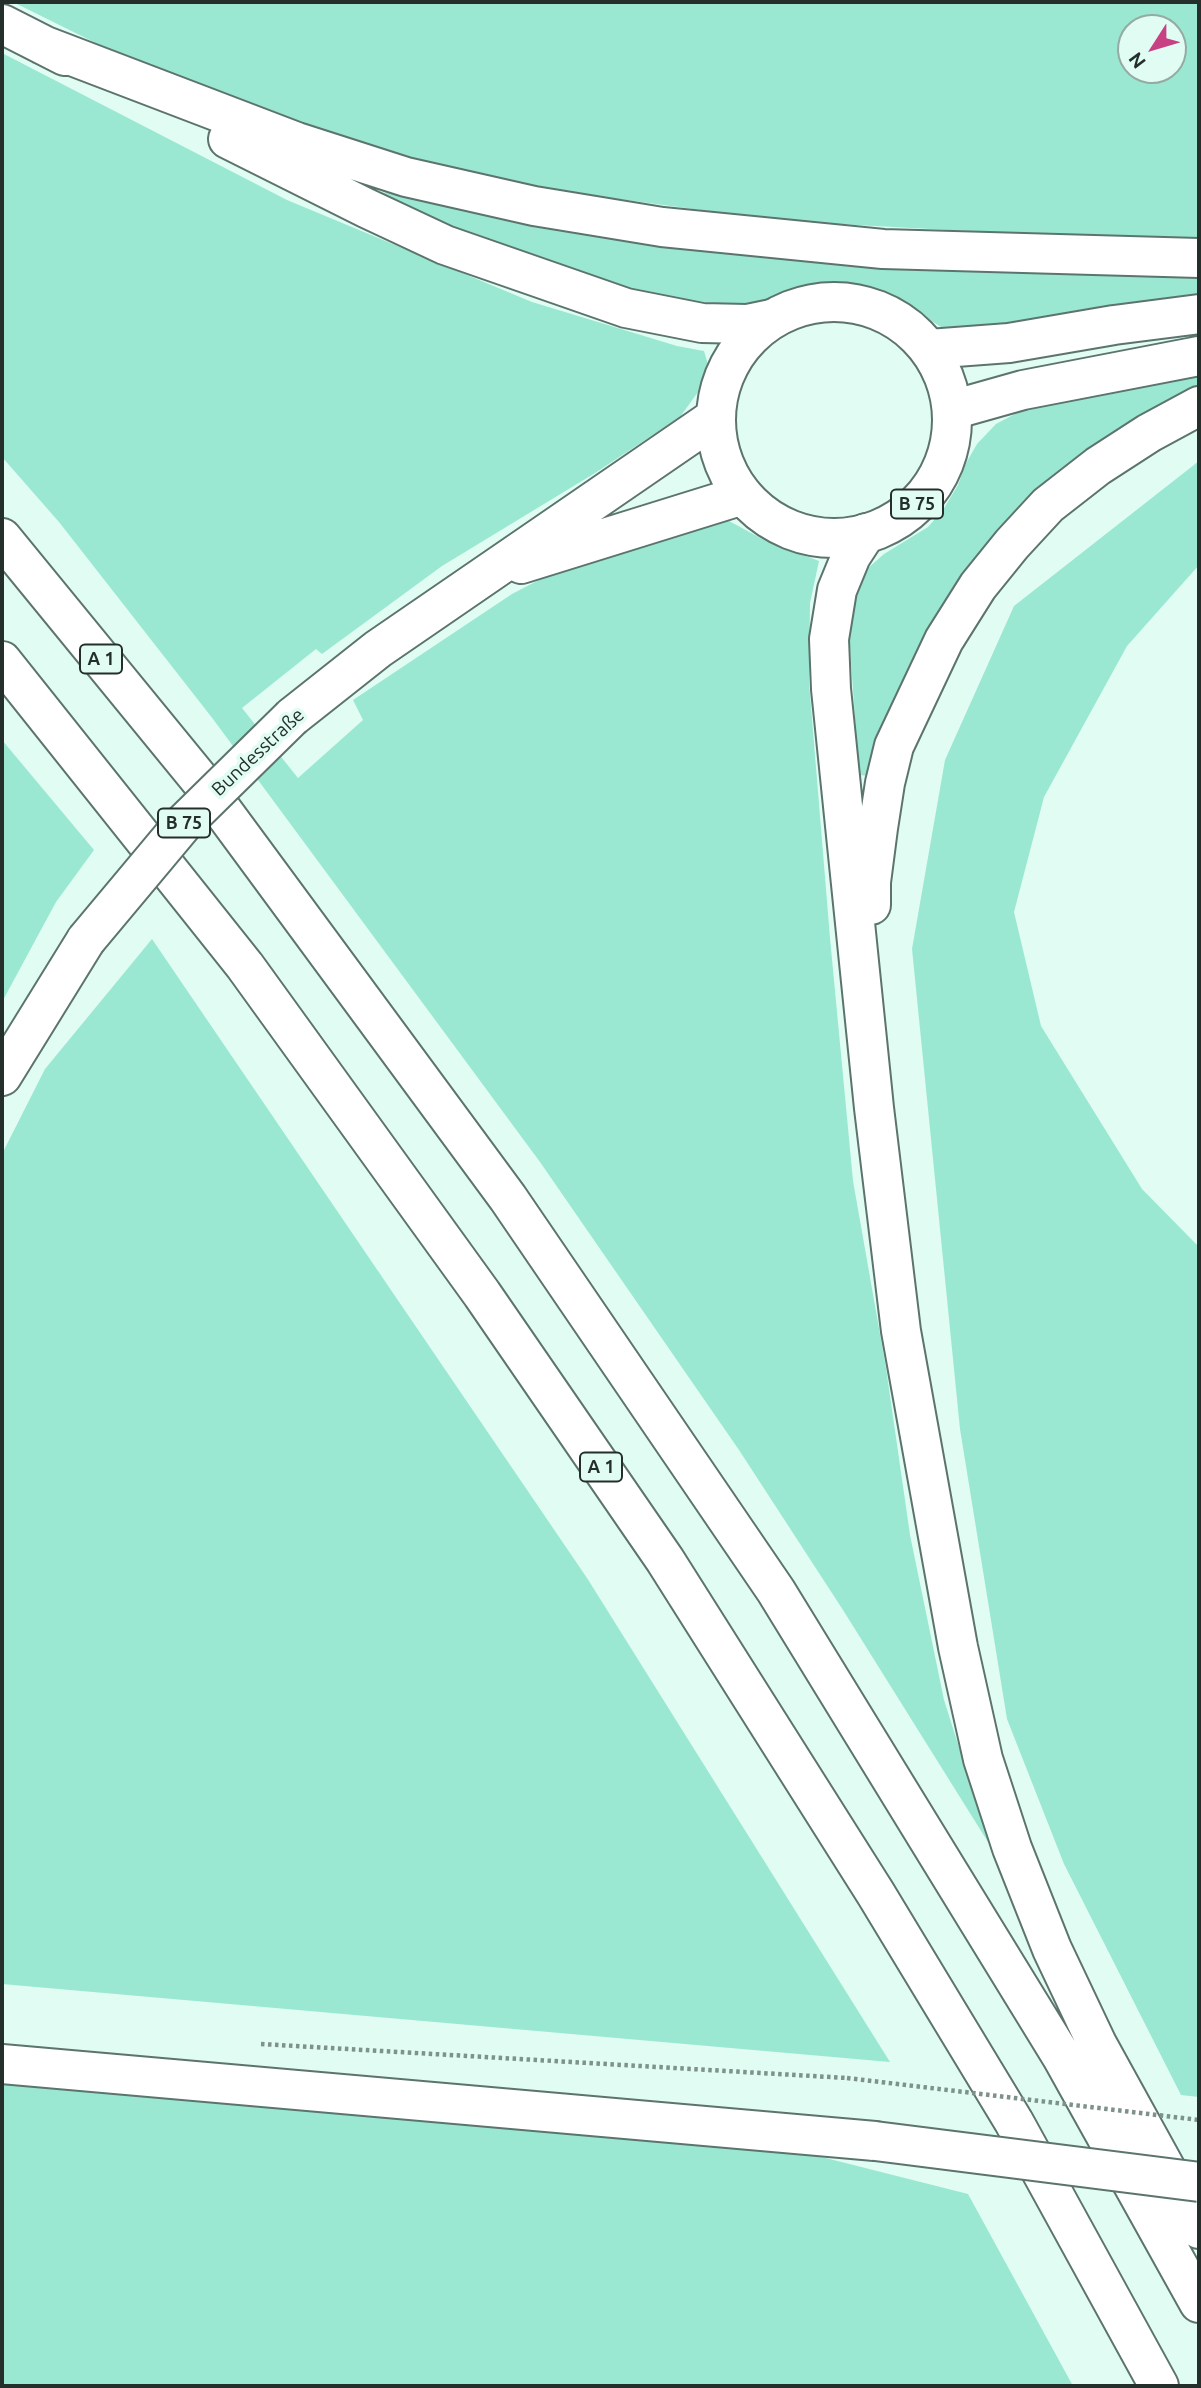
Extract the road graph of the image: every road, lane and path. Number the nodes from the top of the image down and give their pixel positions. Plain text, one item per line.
1 (2, 24) edge
2 (43, 45) junction
3 (1199, 258) edge
4 (1199, 314) edge
5 (771, 319) junction
6 (929, 349) junction
7 (1199, 356) edge
8 (1199, 406) edge
9 (952, 410) junction
10 (716, 417) junction
11 (743, 495) junction
12 (866, 533) junction
13 (2, 538) edge
14 (486, 575) junction
15 (2, 661) edge
16 (870, 1072) junction
17 (2, 1076) edge
18 (251, 2043) dead end
19 (2, 2064) edge
20 (1199, 2120) edge
21 (1199, 2182) edge
22 (1199, 2229) edge
23 (1199, 2303) edge
24 (1159, 2386) edge

1 - 2 main road
2 - 3 main road
2 - 5 main road
4 - 6 main road
5 - 6 main road, B 75
5 - 10 main road, B 75
6 - 9 main road, B 75
7 - 9 main road
8 - 16 main road
9 - 12 main road, B 75
10 - 11 main road, B 75
10 - 14 main road, B 75
11 - 12 main road, B 75
11 - 14 main road, B 75
12 - 16 main road
13 - 23 main road, A 1
14 - 17 main road, Bundesstraße / B 75, bridge
15 - 24 main road, A 1
16 - 22 main road
18 - 20 path, bridge
19 - 21 main road, bridge

